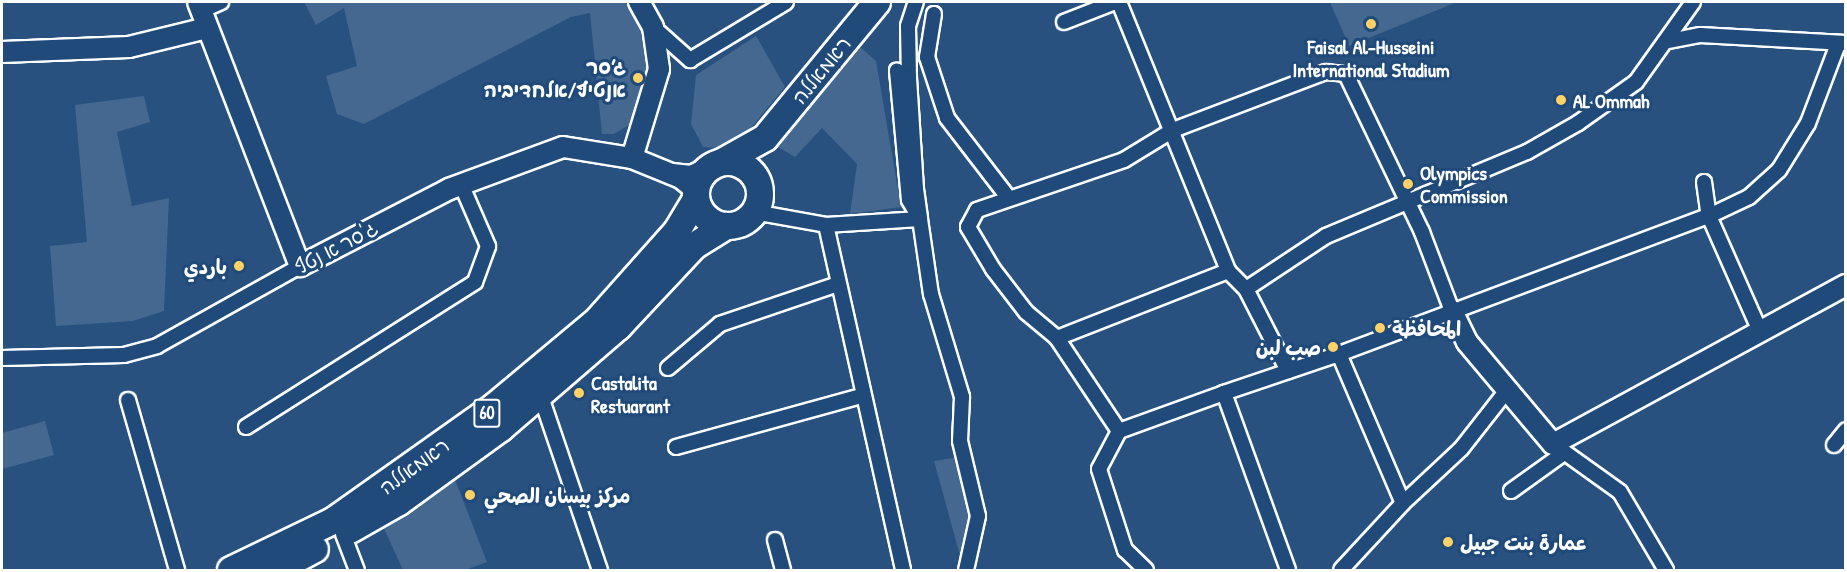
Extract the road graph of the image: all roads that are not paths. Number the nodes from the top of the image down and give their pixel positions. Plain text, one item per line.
1 (221, 2) edge
2 (639, 2) edge
3 (786, 2) edge
4 (877, 2) edge
5 (916, 2) edge
6 (1117, 2) edge
7 (1694, 2) edge
8 (202, 14) edge
9 (934, 14) dead end
10 (1064, 22) dead end
11 (653, 27) junction
12 (1668, 41) junction
13 (1842, 44) edge
14 (2, 52) edge
15 (1173, 130) junction
16 (765, 138) junction
17 (632, 158) junction
18 (717, 164) junction
19 (672, 174) junction
20 (757, 181) junction
21 (1704, 182) dead end
22 (461, 184) junction
23 (696, 194) junction
24 (1007, 196) junction
25 (1407, 203) junction
26 (754, 212) junction
27 (1709, 216) junction
28 (920, 219) junction
29 (826, 225) junction
30 (726, 226) junction
31 (300, 266) junction
32 (1228, 271) junction
33 (838, 284) junction
34 (1845, 285) edge
35 (1246, 289) junction
36 (1452, 311) junction
37 (1759, 329) junction
38 (1057, 338) junction
39 (1339, 354) junction
40 (2, 358) edge
41 (668, 368) dead end
42 (1288, 371) junction
43 (1508, 389) junction
44 (1224, 393) junction
45 (540, 394) junction
46 (861, 396) junction
47 (128, 400) dead end
48 (246, 427) dead end
49 (1845, 430) edge
50 (1119, 431) junction
51 (1834, 445) dead end
52 (676, 447) dead end
53 (1558, 448) junction
54 (1510, 491) dead end
55 (1403, 503) junction
56 (343, 534) junction
57 (775, 540) dead end
58 (177, 570) edge
59 (231, 570) edge
60 (276, 570) edge
61 (357, 570) edge
62 (600, 570) edge
63 (783, 570) edge
64 (903, 570) edge
65 (966, 570) edge
66 (1146, 570) edge
67 (1288, 570) edge
68 (1341, 570) edge
69 (1666, 570) edge

1 - 8 street
2 - 11 street
3 - 11 street
4 - 16 highway, ראמאללה / 60
5 - 28 street
6 - 10 street
6 - 15 street
7 - 12 street
8 - 14 street
8 - 31 street
9 - 24 street
11 - 17 street
12 - 13 street
12 - 25 street
13 - 27 street
15 - 24 street
15 - 25 street
15 - 32 street
16 - 18 highway, ראמאללה / 60
16 - 20 highway, ראמאללה / 60
17 - 19 street, ג'סר א נטף
17 - 22 street, ג'סר א נטף
18 - 19 street, ג'סר א נטף
18 - 20 highway
18 - 23 highway, 60
19 - 23 street, ג'סר א נטף
20 - 26 highway, 60
21 - 27 street
22 - 31 street, ג'סר א נטף
22 - 48 street
23 - 30 highway
23 - 59 highway, ראמאללה / 60
24 - 38 street
25 - 35 street
25 - 36 street
26 - 29 street
26 - 30 highway, 60
27 - 36 street
27 - 37 street
28 - 29 street
28 - 65 street
29 - 33 street
30 - 45 highway, ראמאללה / 60
31 - 40 street, ג'סר א נטף
32 - 35 street
32 - 38 street
33 - 41 street
33 - 46 street
34 - 37 street
35 - 42 street
36 - 39 street
36 - 43 street
37 - 53 street
38 - 50 street
39 - 42 street
39 - 55 street
42 - 44 street
43 - 53 street
43 - 55 street
44 - 50 street
44 - 67 street
45 - 56 highway, ראמאללה / 60
45 - 62 street
46 - 52 street
46 - 64 street
47 - 58 street
49 - 51 street
50 - 66 street
53 - 54 street
53 - 69 street
55 - 68 street
56 - 60 highway, ראמאללה / 60
56 - 61 street
57 - 63 street

